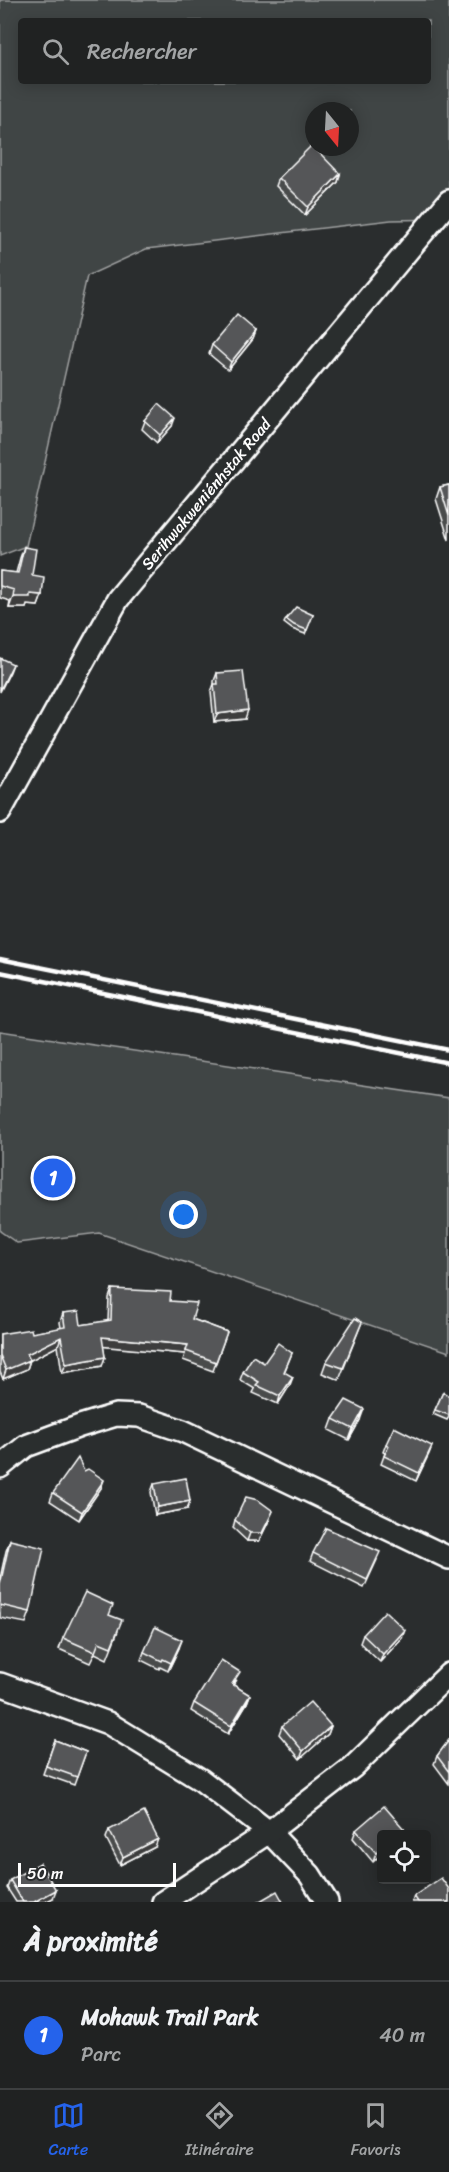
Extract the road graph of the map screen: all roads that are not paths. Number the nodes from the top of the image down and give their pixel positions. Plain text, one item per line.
1 (449, 201) edge
2 (0, 812) edge
3 (0, 1467) edge
4 (449, 1558) edge
5 (449, 1674) edge
6 (0, 1684) edge
7 (269, 1832) junction
8 (163, 1902) edge
9 (327, 1902) edge

1 - 2 street, Serihwakweniénhstak Road
3 - 4 street
5 - 7 street
6 - 7 street
7 - 8 street
7 - 9 street

